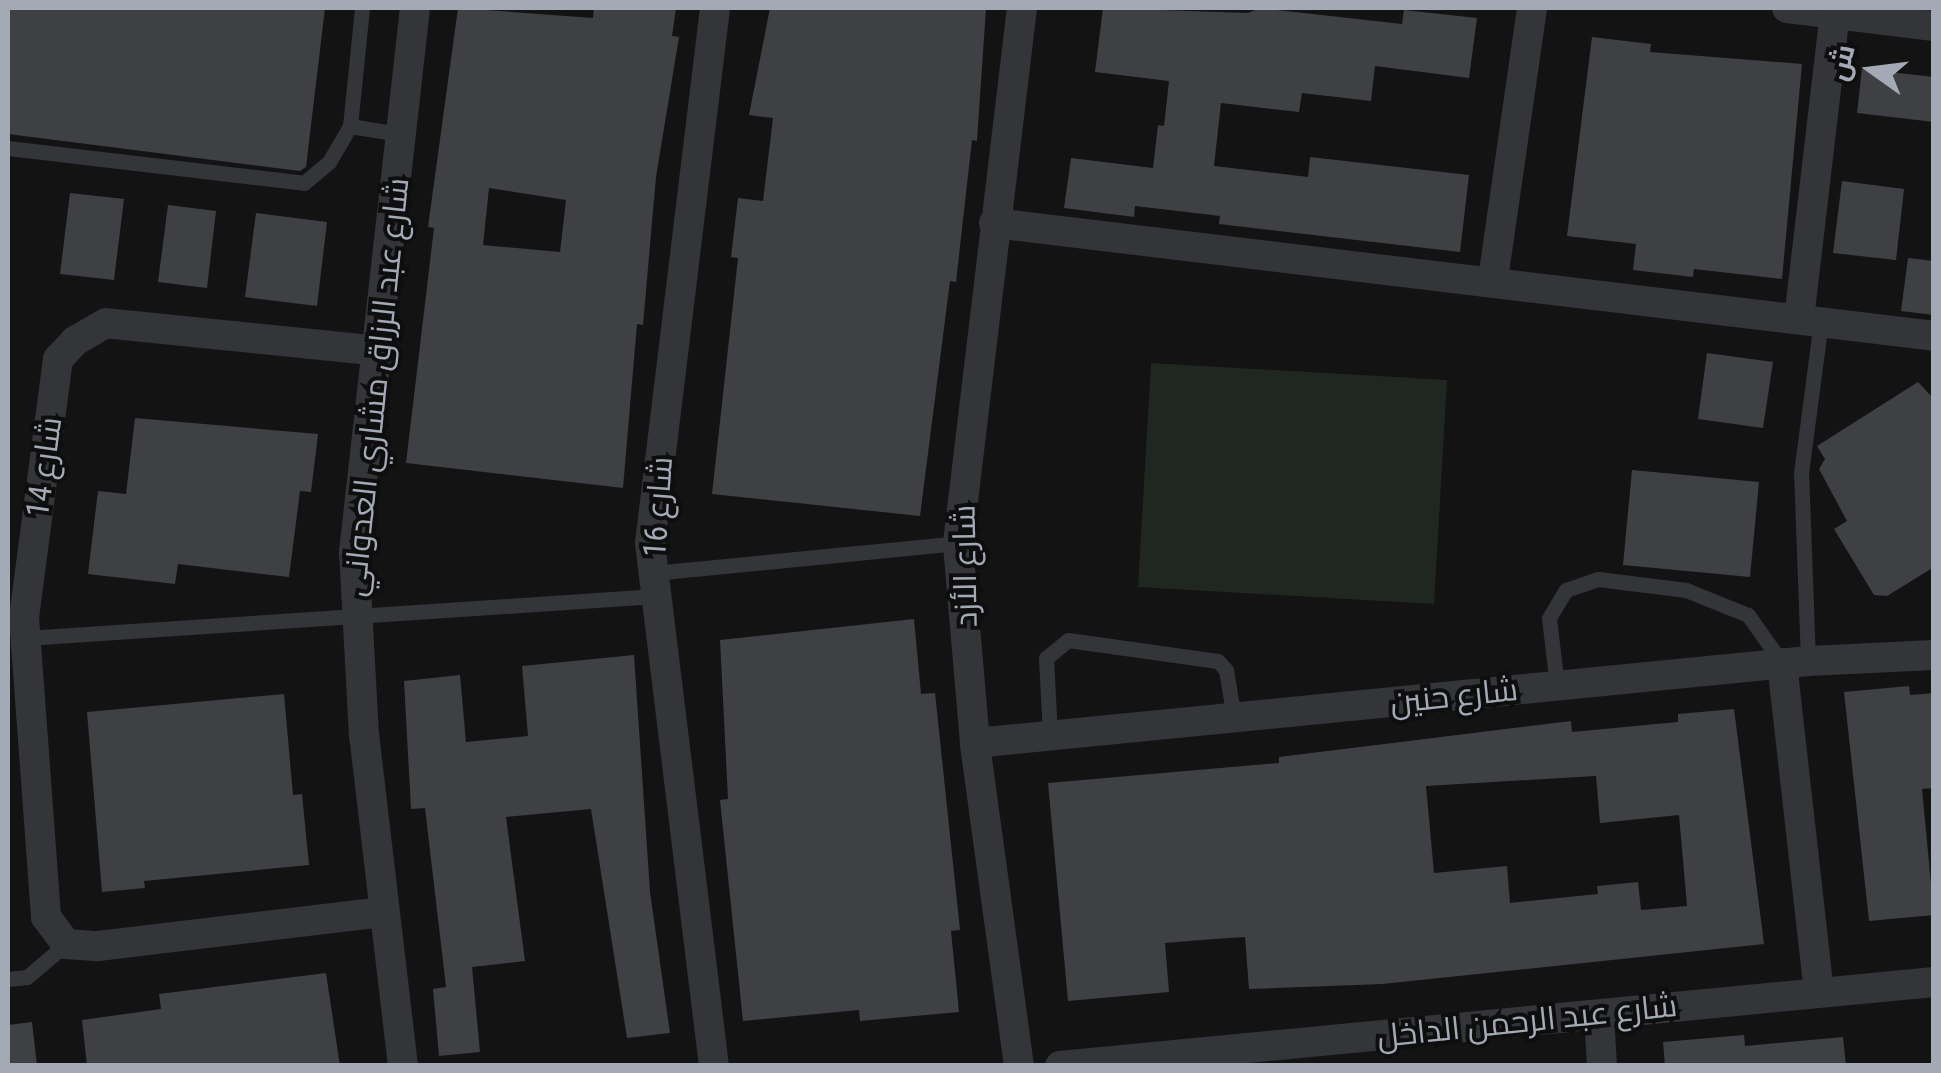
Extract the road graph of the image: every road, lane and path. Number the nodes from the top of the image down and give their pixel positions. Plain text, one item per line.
1 (362, 8) edge
2 (415, 8) edge
3 (715, 8) edge
4 (1022, 8) edge
5 (1532, 8) edge
6 (1787, 8) edge
7 (1835, 14) junction
8 (1934, 26) edge
9 (350, 126) junction
10 (400, 134) junction
11 (8, 148) edge
12 (994, 223) junction
13 (1493, 279) junction
14 (1810, 320) junction
15 (1934, 336) edge
16 (380, 351) junction
17 (958, 543) junction
18 (654, 584) junction
19 (354, 621) junction
20 (19, 623) edge
21 (1934, 654) edge
22 (1795, 662) junction
23 (1557, 686) junction
24 (1234, 718) junction
25 (1050, 736) junction
26 (975, 744) junction
27 (383, 912) junction
28 (66, 944) junction
29 (8, 979) edge
30 (1934, 982) edge
31 (1819, 992) junction
32 (1599, 1015) junction
33 (1292, 1055) edge
34 (403, 1066) edge
35 (714, 1066) edge
36 (1019, 1066) edge
37 (1060, 1066) edge
38 (1602, 1066) edge

1 - 9 lane
2 - 10 street, شارع عبد الرزاق مشاري العدواني
3 - 18 street, شارع 16
4 - 12 street, شارع الأزد
5 - 13 street
6 - 7 street
7 - 8 street
7 - 14 street
9 - 10 lane
9 - 11 lane
10 - 16 street, شارع عبد الرزاق مشاري العدواني
12 - 13 street
12 - 17 street, شارع الأزد
13 - 14 street
14 - 15 street
14 - 22 lane
16 - 19 street, شارع عبد الرزاق مشاري العدواني
16 - 20 street, شارع 14
17 - 18 lane
17 - 26 street, شارع الأزد
18 - 19 lane
18 - 35 street, شارع 16
19 - 20 lane
19 - 27 street, شارع عبد الرزاق مشاري العدواني
20 - 28 street, شارع 14
21 - 22 street, شارع حنين
22 - 23 street, شارع حنين
22 - 23 lane
22 - 31 street
23 - 24 street, شارع حنين
24 - 25 street, شارع حنين
24 - 25 lane
25 - 26 street, شارع حنين
26 - 36 street, شارع الأزد
27 - 28 street
27 - 34 street, شارع عبد الرزاق مشاري العدواني
28 - 29 lane
30 - 31 street, شارع عبد الرحمن الداخل
31 - 32 street, شارع عبد الرحمن الداخل
32 - 33 street, شارع عبد الرحمن الداخل
32 - 38 street
33 - 37 street, شارع عبد الرحمن الداخل

